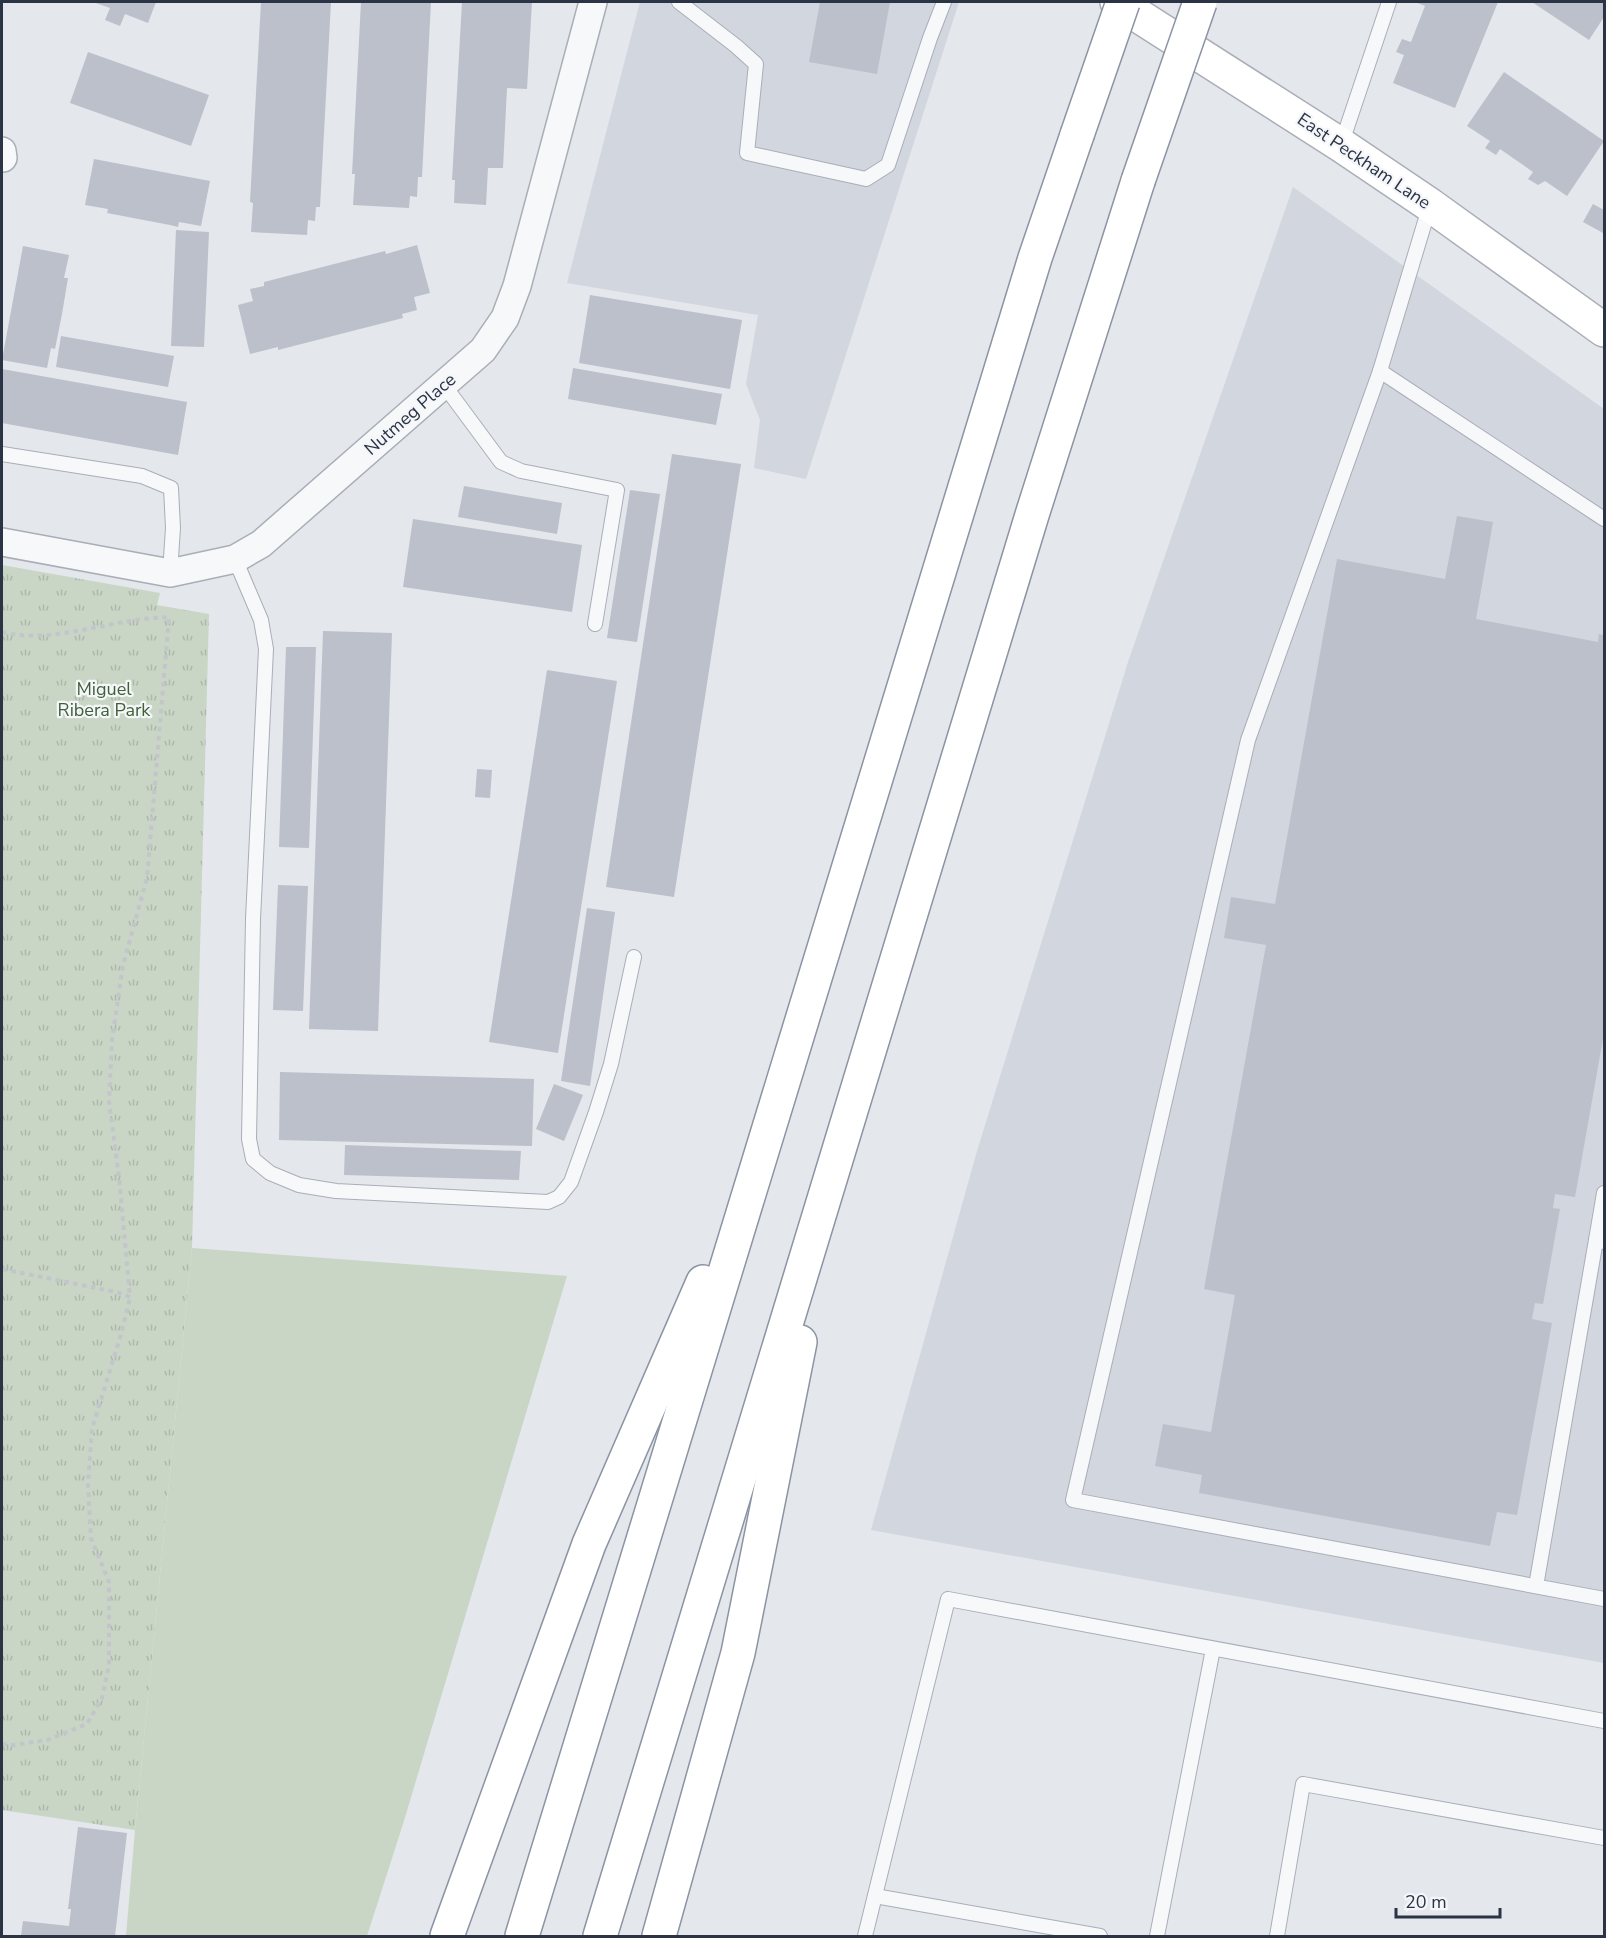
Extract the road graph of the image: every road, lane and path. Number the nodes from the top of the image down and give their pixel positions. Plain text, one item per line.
1 (592, 2) edge
2 (679, 2) edge
3 (944, 2) edge
4 (1117, 2) edge
5 (1123, 2) edge
6 (1200, 2) edge
7 (1389, 2) edge
8 (1341, 145) junction
9 (1430, 205) junction
10 (1605, 330) edge
11 (1380, 371) junction
12 (444, 385) junction
13 (2, 454) edge
14 (1605, 519) edge
15 (2, 542) edge
16 (235, 559) junction
17 (170, 573) junction
18 (595, 624) dead end
19 (2, 632) edge
20 (634, 957) dead end
21 (767, 1135) junction
22 (839, 1149) junction
23 (1605, 1193) edge
24 (1600, 1241) edge
25 (2, 1269) edge
26 (130, 1297) junction
27 (1536, 1586) junction
28 (1605, 1599) edge
29 (1213, 1649) junction
30 (1605, 1721) edge
31 (2, 1744) edge
32 (1605, 1838) edge
33 (875, 1896) junction
34 (447, 1936) edge
35 (522, 1936) edge
36 (600, 1936) edge
37 (659, 1936) edge
38 (866, 1936) edge
39 (1100, 1936) edge
40 (1157, 1936) edge
41 (1277, 1936) edge

1 - 12 street, Nutmeg Place
2 - 3 lane
4 - 8 main road, East Peckham Lane
5 - 21 main road, bridge
6 - 22 main road, bridge
7 - 8 lane
8 - 9 main road, East Peckham Lane
9 - 10 main road, East Peckham Lane
9 - 11 lane
11 - 14 lane
11 - 27 lane
12 - 16 street, Nutmeg Place
12 - 18 lane
13 - 17 lane
15 - 17 street, Nutmeg Place
16 - 17 street, Nutmeg Place
16 - 20 lane
19 - 26 path
21 - 34 main road
21 - 35 main road
22 - 36 main road
22 - 37 main road
23 - 24 lane
24 - 27 lane
25 - 26 path
26 - 31 path
27 - 28 lane
29 - 30 lane
29 - 33 lane
29 - 40 lane
32 - 41 lane
33 - 38 lane
33 - 39 lane

